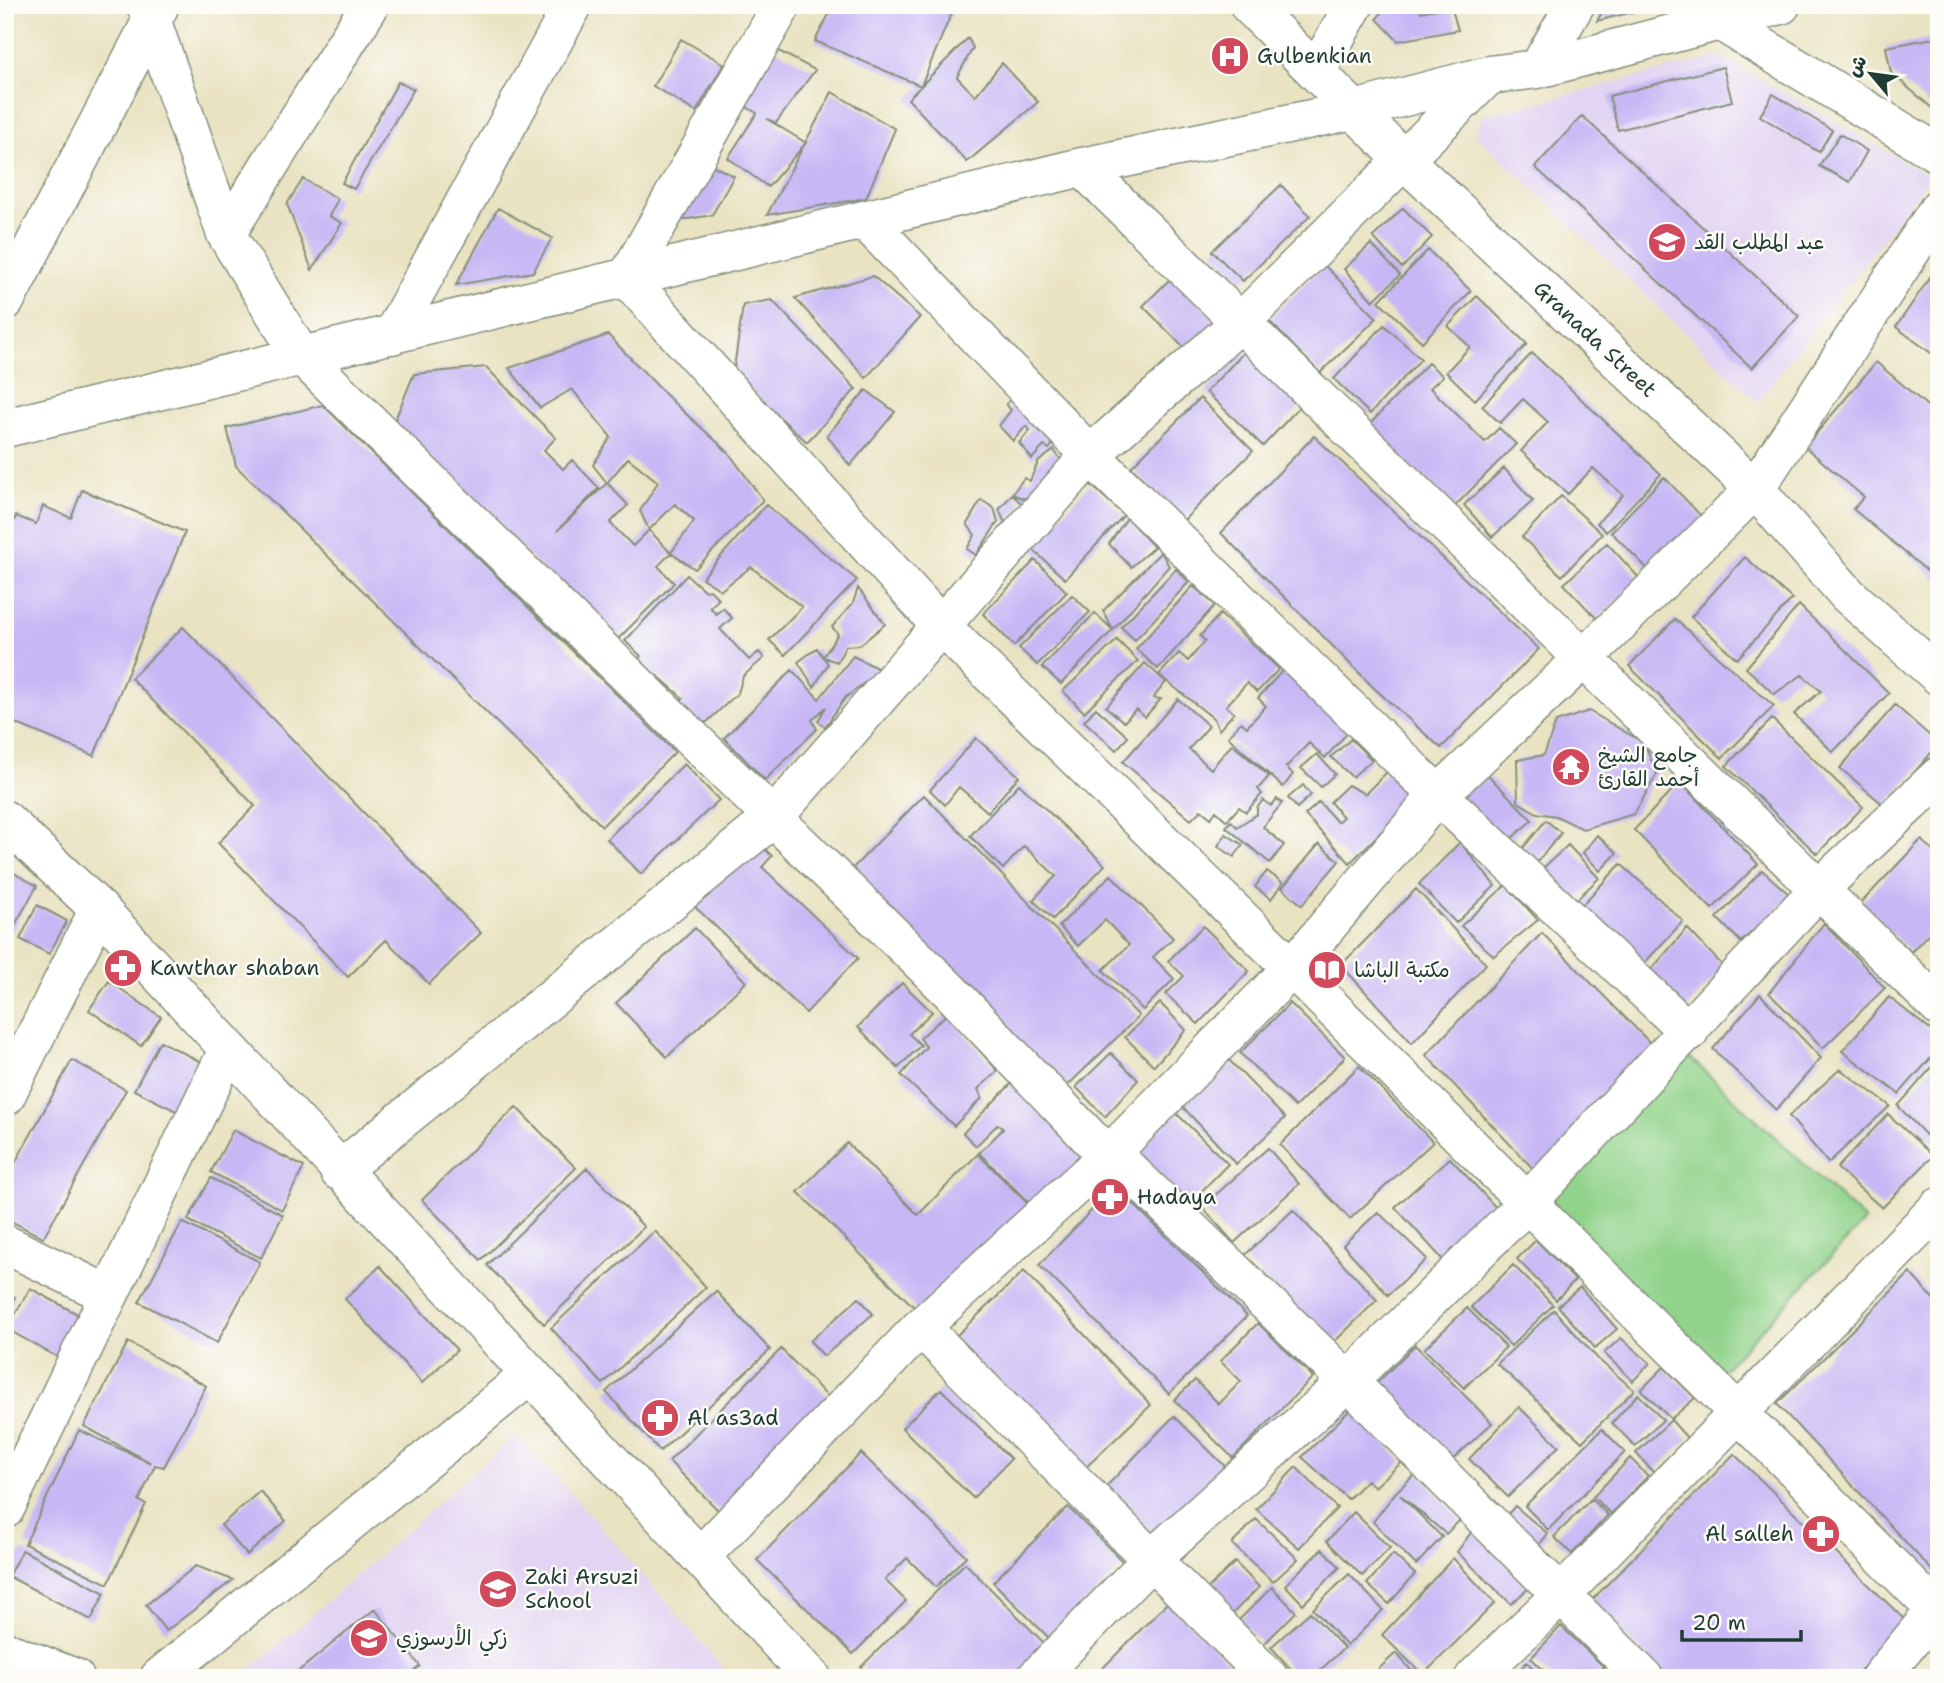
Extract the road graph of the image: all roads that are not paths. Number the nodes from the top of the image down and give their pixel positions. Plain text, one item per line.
1 (370, 5) edge
2 (573, 5) edge
3 (782, 5) edge
4 (1249, 5) edge
5 (1354, 5) edge
6 (1575, 5) edge
7 (1773, 6) edge
8 (152, 10) edge
9 (1723, 23) junction
10 (1538, 69) junction
11 (1316, 72) junction
12 (1489, 75) junction
13 (1354, 110) junction
14 (1939, 154) edge
15 (1402, 158) junction
16 (1082, 167) junction
17 (1939, 208) edge
18 (865, 220) junction
19 (226, 234) junction
20 (627, 278) junction
21 (5, 301) edge
22 (1241, 322) junction
23 (392, 335) junction
24 (300, 354) junction
25 (5, 429) edge
26 (1090, 455) junction
27 (1755, 489) junction
28 (942, 627) junction
29 (1585, 657) junction
30 (1939, 676) edge
31 (1939, 776) edge
32 (1438, 795) junction
33 (773, 818) junction
34 (5, 820) edge
35 (1819, 889) junction
36 (99, 909) junction
37 (1292, 968) junction
38 (1939, 1007) edge
39 (1689, 1032) junction
40 (228, 1050) junction
41 (5, 1097) edge
42 (1111, 1153) junction
43 (339, 1171) junction
44 (1528, 1202) junction
45 (1939, 1207) edge
46 (5, 1244) edge
47 (107, 1294) junction
48 (921, 1327) junction
49 (530, 1375) junction
50 (1348, 1381) junction
51 (1738, 1412) junction
52 (5, 1509) edge
53 (700, 1557) junction
54 (1152, 1559) junction
55 (1560, 1595) junction
56 (1938, 1610) edge
57 (5, 1651) edge
58 (75, 1678) edge
59 (159, 1678) edge
60 (812, 1678) edge
61 (1036, 1678) edge
62 (1269, 1678) edge
63 (1474, 1678) edge
64 (1644, 1678) edge
65 (1880, 1678) edge

1 - 19 street
2 - 23 street
3 - 20 street
4 - 11 street, Granada Street
5 - 11 street
6 - 10 street
7 - 9 street
8 - 19 street
8 - 21 street
9 - 10 street
9 - 14 street
10 - 12 street
11 - 13 street, Granada Street
12 - 13 street
12 - 15 street
13 - 15 street, Granada Street
13 - 16 street
15 - 22 street
15 - 27 street, Granada Street
16 - 18 street
16 - 22 street
17 - 27 street
18 - 20 street
18 - 26 street
19 - 24 street
20 - 23 street
20 - 28 street
22 - 26 street
22 - 29 street
23 - 24 street
24 - 25 street
24 - 33 street
26 - 28 street
26 - 32 street
27 - 29 street
27 - 30 street, Granada Street
28 - 33 street
28 - 37 street
29 - 32 street
29 - 35 street
31 - 35 street
32 - 37 street
32 - 39 street
33 - 42 street
33 - 43 street
34 - 36 street
35 - 38 street
35 - 39 street
36 - 40 street
36 - 41 street
37 - 42 street
37 - 44 street
39 - 44 street
40 - 43 street
40 - 47 street
42 - 48 street
42 - 50 street
43 - 49 street
44 - 50 street
44 - 51 street
45 - 51 street
46 - 47 street
47 - 52 street
48 - 53 street
48 - 54 street
49 - 53 street
49 - 59 street
50 - 54 street
50 - 55 street
51 - 55 street
51 - 56 street
53 - 60 street
54 - 61 street
54 - 62 street
55 - 63 street
55 - 64 street
56 - 65 street
57 - 58 street

